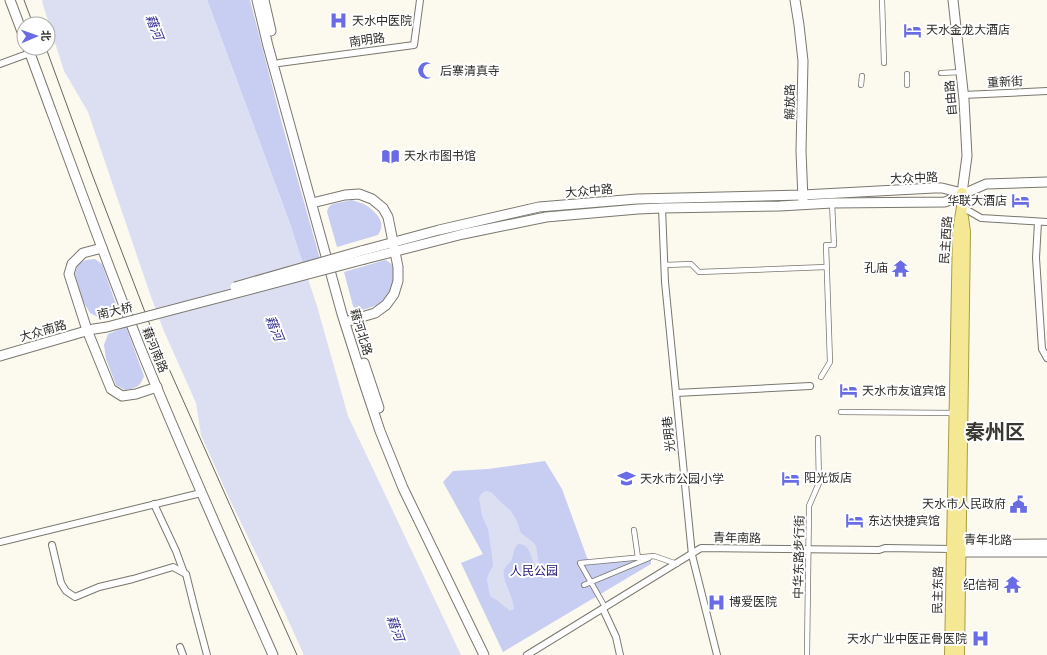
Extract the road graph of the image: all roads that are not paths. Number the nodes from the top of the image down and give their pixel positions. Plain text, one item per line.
1 (10, 0) edge
2 (257, 0) edge
3 (264, 0) edge
4 (420, 0) edge
5 (795, 0) edge
6 (882, 0) edge
7 (953, 0) edge
8 (16, 16) edge
9 (17, 56) edge
10 (31, 56) edge
11 (279, 63) junction
12 (884, 63) dead end
13 (0, 64) edge
14 (961, 72) junction
15 (941, 73) dead end
16 (907, 74) dead end
17 (862, 76) dead end
18 (861, 85) dead end
19 (906, 85) dead end
20 (1047, 91) edge
21 (963, 95) junction
22 (1047, 182) edge
23 (962, 193) junction
24 (803, 195) junction
25 (315, 202) junction
26 (832, 203) junction
27 (804, 205) junction
28 (962, 207) junction
29 (662, 208) junction
30 (1038, 222) junction
31 (1047, 222) edge
32 (393, 242) junction
33 (102, 248) junction
34 (395, 251) junction
35 (363, 255) junction
36 (665, 265) junction
37 (826, 267) junction
38 (348, 321) junction
39 (90, 330) junction
40 (1044, 349) edge
41 (0, 356) edge
42 (1047, 358) edge
43 (821, 377) dead end
44 (810, 386) dead end
45 (157, 387) junction
46 (676, 394) junction
47 (841, 412) dead end
48 (955, 413) junction
49 (818, 438) dead end
50 (201, 493) junction
51 (154, 504) junction
52 (634, 530) dead end
53 (0, 542) edge
54 (1047, 544) edge
55 (52, 545) dead end
56 (958, 549) junction
57 (809, 550) junction
58 (1047, 552) edge
59 (692, 555) junction
60 (654, 556) junction
61 (638, 558) junction
62 (677, 564) junction
63 (184, 573) junction
64 (591, 582) junction
65 (584, 585) dead end
66 (604, 608) junction
67 (180, 647) dead end
68 (807, 654) edge
69 (182, 655) edge
70 (207, 655) edge
71 (273, 655) edge
72 (484, 655) edge
73 (491, 655) edge
74 (527, 655) edge
75 (620, 655) edge
76 (717, 655) edge
77 (950, 655) edge
78 (959, 655) edge

1 - 8 main road
2 - 25 main road, 藉河北路
3 - 11 main road, 藉河北路
4 - 11 street, 南明路
5 - 24 main road, 解放路
6 - 12 street
7 - 14 main road, 自由路
9 - 13 street
10 - 33 main road, 藉河南路
11 - 25 main road, 藉河北路
14 - 15 street
14 - 21 main road, 自由路
16 - 19 street
17 - 18 street
20 - 21 street, 重新街
21 - 23 main road, 自由路
22 - 23 main road
23 - 24 main road, 大众中路
23 - 26 main road, 大众中路
23 - 28 main road
24 - 27 main road, 解放路
24 - 32 main road, 大众中路
25 - 32 main road
25 - 38 main road, 藉河北路
26 - 27 main road, 大众中路
26 - 37 street
27 - 29 main road, 大众中路
28 - 30 street
28 - 48 main road, 民主西路
28 - 56 main road, 民主西路
29 - 34 main road, 大众中路
29 - 36 street, 光明巷
30 - 31 street
30 - 40 street
32 - 34 main road
32 - 35 main road, 大众中路
33 - 39 main road
33 - 45 main road, 藉河南路
34 - 35 main road, 大众中路
34 - 38 main road
35 - 39 main road, 南大桥, bridge
36 - 37 street
36 - 46 street, 光明巷
37 - 43 street
38 - 72 main road, 藉河北路
38 - 73 main road, 藉河北路
39 - 41 main road, 大众南路
39 - 45 main road
40 - 42 street
44 - 46 street
45 - 50 main road, 藉河南路
46 - 59 street, 光明巷
47 - 48 street
48 - 56 main road, 民主西路
49 - 57 street, 中华东路步行街
50 - 51 street
50 - 71 main road, 藉河南路
51 - 53 street
51 - 63 street
52 - 61 street
54 - 56 main road, 青年北路
55 - 63 street
56 - 57 street, 青年南路
56 - 58 main road, 青年北路
56 - 77 main road, 民主东路
56 - 78 main road, 民主东路
57 - 59 street, 青年南路
57 - 68 street, 中华东路步行街
59 - 62 street, 青年南路
59 - 76 street, 光明巷
60 - 61 street
60 - 62 street
60 - 64 street
61 - 64 street
62 - 66 street, 青年南路
63 - 70 street
64 - 65 street
64 - 66 street
66 - 74 street, 青年南路
66 - 75 street
67 - 69 street

